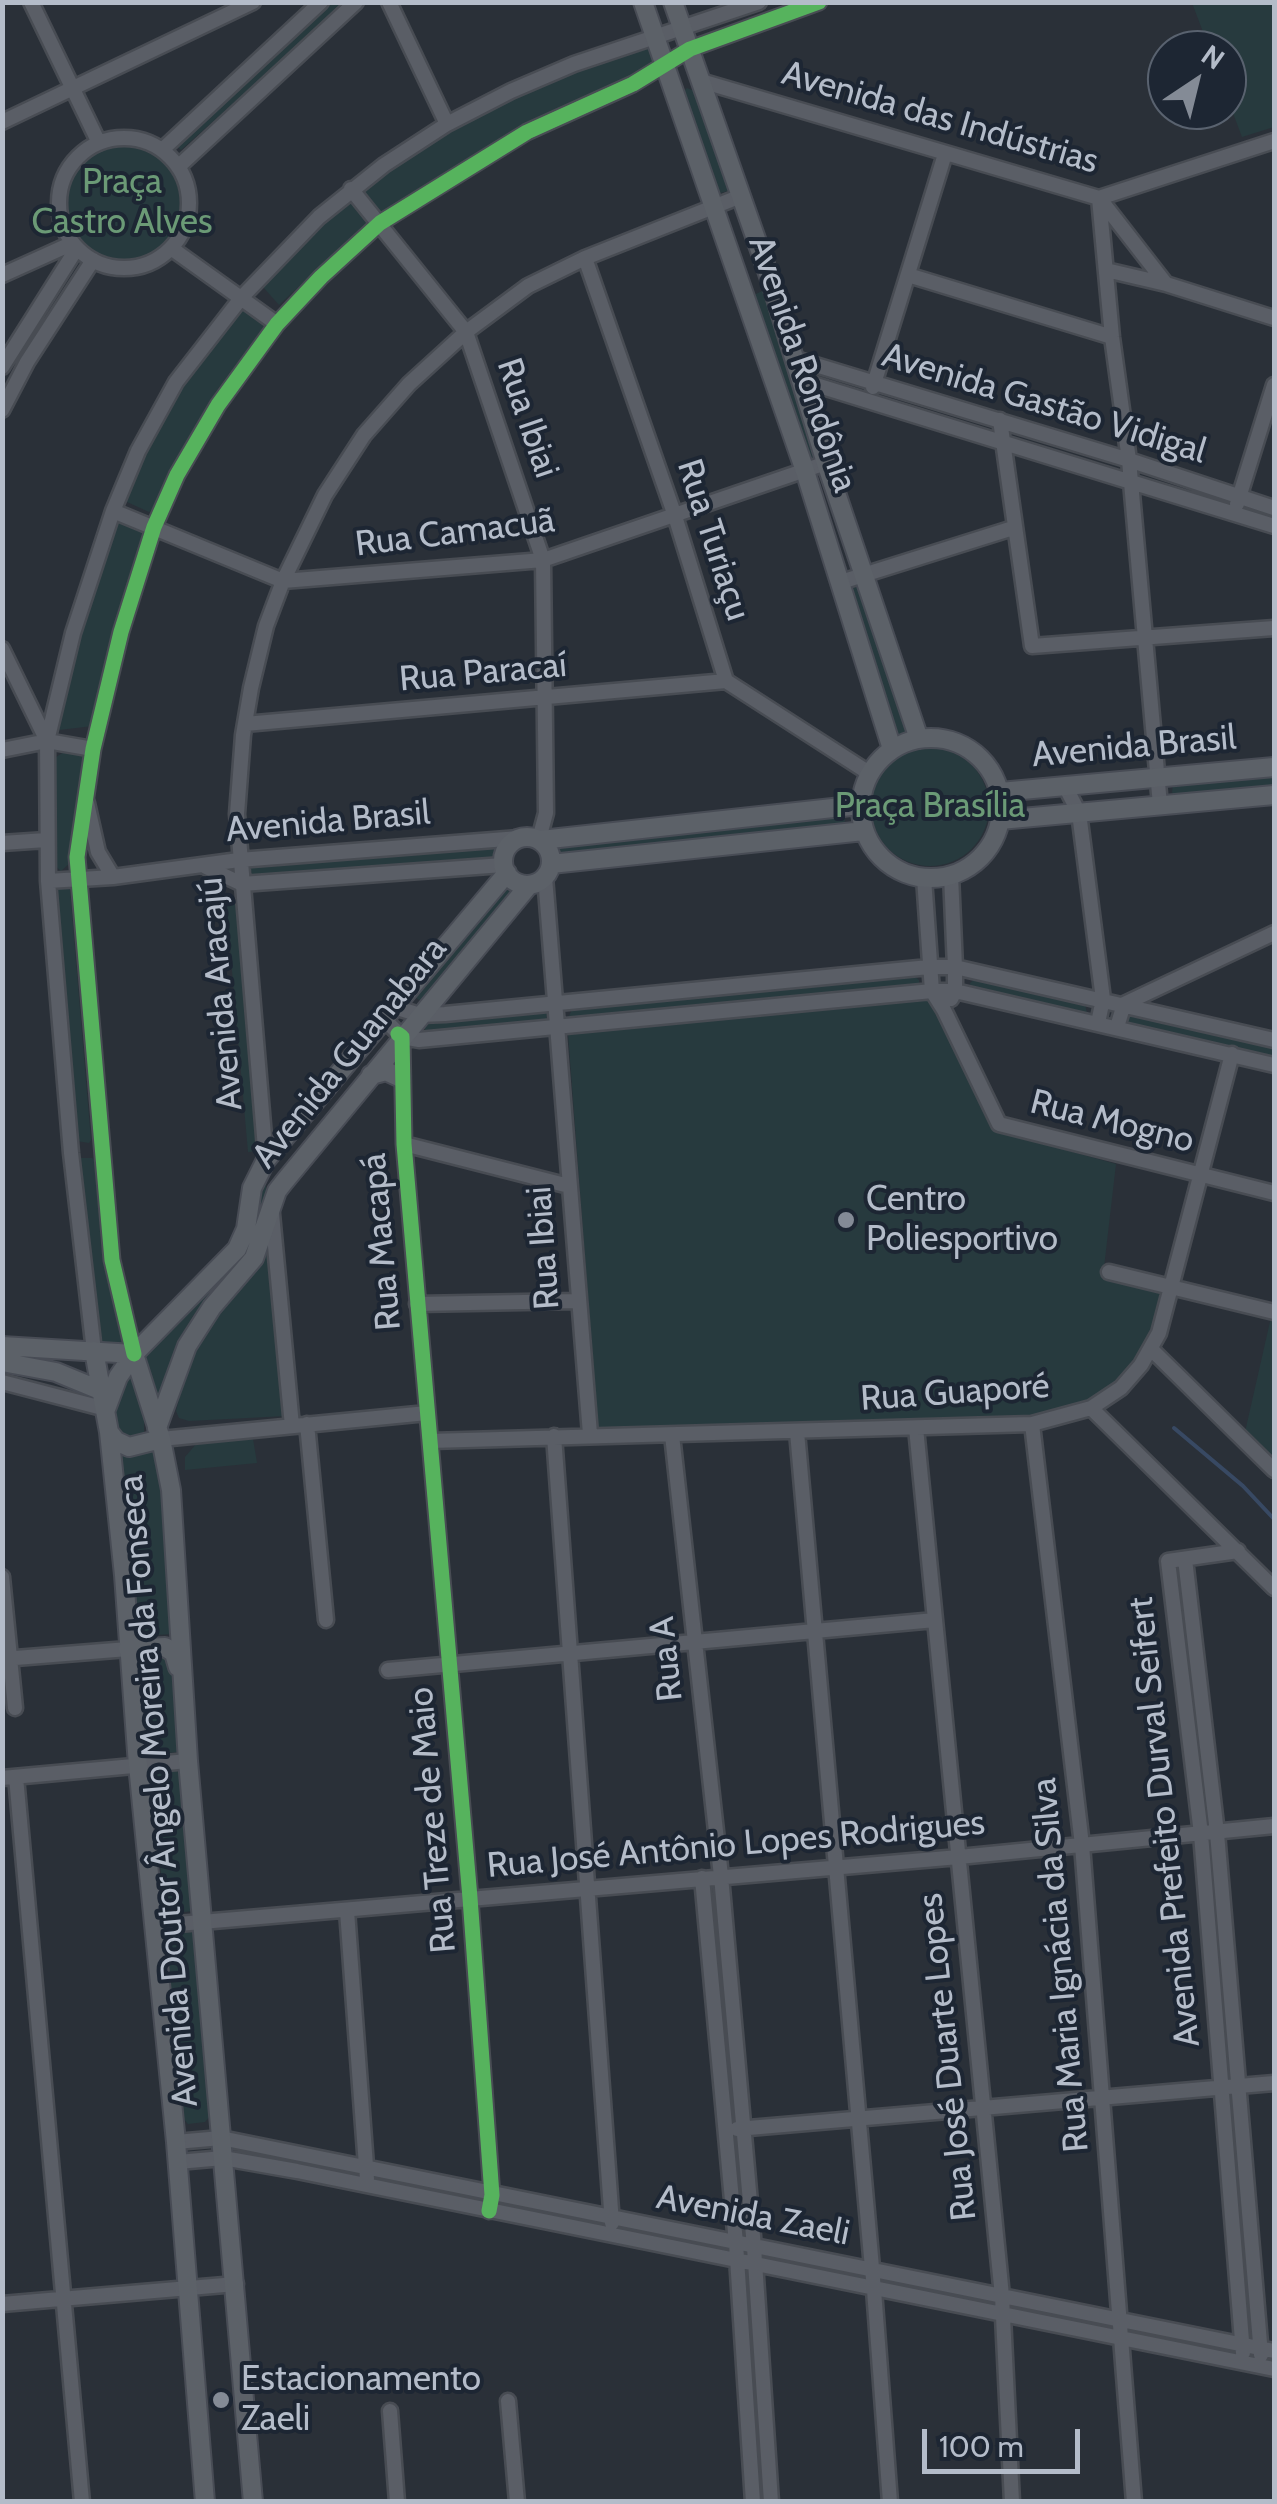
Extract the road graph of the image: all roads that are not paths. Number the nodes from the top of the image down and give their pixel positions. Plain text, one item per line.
1 (31, 2) edge
2 (253, 2) edge
3 (321, 2) edge
4 (356, 2) edge
5 (389, 2) edge
6 (642, 2) edge
7 (673, 2) edge
8 (760, 2) edge
9 (818, 2) edge
10 (681, 28) junction
11 (654, 36) junction
12 (690, 49) junction
13 (666, 64) junction
14 (702, 80) junction
15 (73, 89) junction
16 (2, 122) edge
17 (447, 124) junction
18 (1274, 142) edge
19 (98, 143) junction
20 (162, 150) junction
21 (945, 154) junction
22 (178, 166) junction
23 (351, 188) junction
24 (741, 196) junction
25 (1100, 198) junction
26 (715, 206) junction
27 (380, 223) junction
28 (75, 245) junction
29 (172, 248) junction
30 (585, 258) junction
31 (93, 260) junction
32 (1106, 270) junction
33 (908, 274) junction
34 (2, 275) edge
35 (770, 279) junction
36 (1166, 284) junction
37 (743, 289) junction
38 (242, 296) junction
39 (1274, 318) edge
40 (276, 324) junction
41 (466, 332) junction
42 (1112, 338) junction
43 (796, 358) junction
44 (2, 367) edge
45 (802, 382) junction
46 (874, 382) junction
47 (1274, 386) edge
48 (868, 402) junction
49 (2, 410) edge
50 (1000, 420) junction
51 (1001, 444) junction
52 (1128, 460) junction
53 (826, 463) junction
54 (805, 471) junction
55 (1130, 481) junction
56 (1239, 497) junction
57 (1274, 508) edge
58 (113, 511) junction
59 (1234, 513) junction
60 (675, 516) junction
61 (1274, 526) edge
62 (154, 527) junction
63 (1014, 528) junction
64 (544, 560) junction
65 (864, 575) junction
66 (283, 581) junction
67 (841, 582) junction
68 (1274, 628) edge
69 (1143, 637) junction
70 (2, 649) edge
71 (6, 666) edge
72 (726, 681) junction
73 (546, 698) junction
74 (244, 724) junction
75 (918, 738) junction
76 (47, 741) junction
77 (93, 749) junction
78 (892, 749) junction
79 (2, 750) edge
80 (1274, 767) edge
81 (869, 773) junction
82 (1157, 778) junction
83 (1065, 786) junction
84 (1000, 792) junction
85 (1274, 795) edge
86 (86, 796) junction
87 (860, 805) junction
88 (1160, 805) junction
89 (1079, 813) junction
90 (1000, 820) junction
91 (864, 831) junction
92 (519, 838) junction
93 (46, 840) junction
94 (540, 840) junction
95 (2, 843) edge
96 (239, 860) junction
97 (206, 866) junction
98 (505, 869) junction
99 (542, 875) junction
100 (952, 876) junction
101 (113, 877) junction
102 (924, 878) junction
103 (78, 879) junction
104 (48, 881) junction
105 (242, 884) junction
106 (1274, 933) edge
107 (929, 967) junction
108 (956, 967) junction
109 (932, 990) junction
110 (955, 991) junction
111 (437, 996) junction
112 (1102, 1000) junction
113 (556, 1002) junction
114 (1124, 1004) junction
115 (944, 1010) junction
116 (389, 1013) junction
117 (445, 1014) junction
118 (420, 1015) junction
119 (1098, 1023) junction
120 (559, 1028) junction
121 (1118, 1028) junction
122 (402, 1037) junction
123 (1274, 1040) edge
124 (1232, 1054) junction
125 (1274, 1065) edge
126 (371, 1075) junction
127 (401, 1078) junction
128 (404, 1144) junction
129 (266, 1160) junction
130 (1201, 1175) junction
131 (569, 1186) junction
132 (1274, 1193) edge
133 (272, 1214) junction
134 (1109, 1272) dead end
135 (1172, 1287) junction
136 (577, 1301) junction
137 (417, 1304) junction
138 (1274, 1312) edge
139 (2, 1346) edge
140 (1150, 1349) junction
141 (97, 1351) junction
142 (129, 1360) junction
143 (2, 1362) edge
144 (2, 1382) edge
145 (104, 1400) junction
146 (1092, 1408) junction
147 (427, 1413) junction
148 (1032, 1424) junction
149 (300, 1425) junction
150 (916, 1428) junction
151 (109, 1432) junction
152 (798, 1432) junction
153 (159, 1434) junction
154 (590, 1434) junction
155 (672, 1434) junction
156 (554, 1436) junction
157 (430, 1441) junction
158 (1274, 1470) edge
159 (1238, 1551) junction
160 (2, 1577) edge
161 (1274, 1588) edge
162 (326, 1620) dead end
163 (935, 1620) junction
164 (814, 1631) junction
165 (695, 1642) junction
166 (128, 1648) junction
167 (568, 1654) junction
168 (6, 1659) edge
169 (450, 1664) junction
170 (388, 1670) dead end
171 (183, 1680) junction
172 (15, 1708) dead end
173 (188, 1761) junction
174 (138, 1766) junction
175 (9, 1778) edge
176 (1274, 1826) edge
177 (1209, 1833) junction
178 (1082, 1845) junction
179 (959, 1857) junction
180 (835, 1868) junction
181 (721, 1876) junction
182 (702, 1878) junction
183 (585, 1888) junction
184 (470, 1898) junction
185 (347, 1911) junction
186 (203, 1922) junction
187 (154, 1926) junction
188 (1274, 2083) edge
189 (1238, 2086) junction
190 (1221, 2088) junction
191 (1104, 2098) junction
192 (982, 2106) junction
193 (856, 2118) junction
194 (744, 2128) junction
195 (726, 2130) junction
196 (220, 2138) junction
197 (176, 2142) junction
198 (223, 2158) junction
199 (178, 2162) junction
200 (367, 2178) junction
201 (492, 2194) junction
202 (489, 2210) junction
203 (612, 2218) junction
204 (612, 2235) junction
205 (736, 2244) junction
206 (754, 2248) junction
207 (738, 2261) junction
208 (755, 2265) junction
209 (872, 2271) junction
210 (236, 2284) junction
211 (188, 2287) junction
212 (874, 2290) junction
213 (1002, 2296) junction
214 (65, 2298) junction
215 (2, 2304) edge
216 (1003, 2314) junction
217 (1120, 2320) junction
218 (1121, 2338) junction
219 (1244, 2345) junction
220 (1268, 2349) edge
221 (1243, 2363) junction
222 (1268, 2368) edge
223 (508, 2401) dead end
224 (390, 2411) dead end
225 (82, 2502) edge
226 (205, 2502) edge
227 (253, 2502) edge
228 (397, 2502) edge
229 (516, 2502) edge
230 (754, 2502) edge
231 (771, 2502) edge
232 (890, 2502) edge
233 (1012, 2502) edge
234 (1134, 2502) edge

1 - 15 street
2 - 15 street
3 - 20 street
4 - 22 street
5 - 17 street
6 - 11 main road, Avenida Rondônia
7 - 10 main road, Avenida Rondônia
8 - 10 street, Avenida Doutor Ângelo Moreira da Fonseca
9 - 12 street, Avenida Doutor Ângelo Moreira da Fonseca
10 - 11 street, Avenida Doutor Ângelo Moreira da Fonseca
10 - 12 main road, Avenida Rondônia
11 - 13 main road, Avenida Rondônia
11 - 17 street, Avenida Doutor Ângelo Moreira da Fonseca
12 - 13 street, Avenida Doutor Ângelo Moreira da Fonseca
12 - 14 main road, Avenida Rondônia
13 - 26 main road, Avenida Rondônia
13 - 27 street, Avenida Doutor Ângelo Moreira da Fonseca
14 - 21 street, Avenida das Indústrias
14 - 24 main road, Avenida Rondônia
15 - 16 street
15 - 19 street
17 - 23 street, Avenida Doutor Ângelo Moreira da Fonseca
18 - 25 street, Avenida das Indústrias
19 - 20 street
19 - 28 street
20 - 22 street
21 - 25 street, Avenida das Indústrias
21 - 33 street
22 - 29 street
23 - 27 street, Rua Ibiai
23 - 38 street, Avenida Doutor Ângelo Moreira da Fonseca
24 - 26 street, Avenida Aracajú
24 - 35 main road, Avenida Rondônia
25 - 32 street
25 - 36 street
26 - 30 street, Avenida Aracajú
26 - 37 main road, Avenida Rondônia
27 - 40 street, Avenida Doutor Ângelo Moreira da Fonseca
27 - 41 street, Rua Ibiai
28 - 31 street
28 - 34 street
28 - 44 street
29 - 31 street
29 - 38 street
30 - 41 street, Avenida Aracajú
30 - 60 street, Rua Turiaçu
31 - 49 street
32 - 36 street
32 - 42 street
33 - 42 street
33 - 46 street
35 - 37 main road
35 - 43 main road, Avenida Rondônia
36 - 39 street
37 - 54 main road, Avenida Rondônia
38 - 40 street
38 - 58 street, Avenida Doutor Ângelo Moreira da Fonseca
40 - 62 street, Avenida Doutor Ângelo Moreira da Fonseca
41 - 64 street, Rua Ibiai
41 - 66 street, Avenida Aracajú
42 - 52 street
43 - 45 main road, Avenida Rondônia
43 - 46 street, Avenida Gastão Vidigal
45 - 48 street, Avenida Gastão Vidigal
45 - 53 main road, Avenida Rondônia
46 - 48 street
46 - 50 street, Avenida Gastão Vidigal
47 - 56 street
48 - 51 street, Avenida Gastão Vidigal
50 - 51 street
50 - 52 street, Avenida Gastão Vidigal
51 - 55 street, Avenida Gastão Vidigal
51 - 63 street
52 - 55 street
52 - 56 street, Avenida Gastão Vidigal
53 - 54 street, Rua Camacuã
53 - 65 main road, Avenida Rondônia
54 - 60 street, Rua Camacuã
54 - 67 main road, Avenida Rondônia
55 - 59 street, Avenida Gastão Vidigal
55 - 69 street
56 - 57 street, Avenida Gastão Vidigal
56 - 59 street
58 - 62 street, Rua Camacuã
58 - 76 street, Avenida Doutor Ângelo Moreira da Fonseca
59 - 61 street, Avenida Gastão Vidigal
60 - 64 street, Rua Camacuã
60 - 72 street, Rua Turiaçu
62 - 66 street, Rua Camacuã
62 - 77 street, Avenida Doutor Ângelo Moreira da Fonseca
63 - 65 street
63 - 69 street
64 - 66 street, Rua Camacuã
64 - 73 street, Rua Ibiai
65 - 67 street
65 - 75 main road, Avenida Rondônia
66 - 74 street, Avenida Aracajú
67 - 78 main road, Avenida Rondônia
68 - 69 street
69 - 82 street
70 - 71 street
71 - 76 street
72 - 73 street, Rua Paracaí
72 - 81 street
73 - 74 street, Rua Paracaí
73 - 94 street, Rua Ibiai
74 - 96 street, Avenida Aracajú
75 - 78 main road
75 - 84 main road
76 - 77 street
76 - 79 street
76 - 93 street, Avenida Doutor Ângelo Moreira da Fonseca
77 - 86 street, Avenida Doutor Ângelo Moreira da Fonseca
78 - 81 main road
80 - 82 main road, Avenida Brasil
81 - 87 main road
82 - 83 main road, Avenida Brasil
82 - 88 street
83 - 84 main road, Avenida Brasil
83 - 89 street
84 - 90 main road
85 - 88 main road, Avenida Brasil
86 - 101 street
86 - 103 street, Avenida Doutor Ângelo Moreira da Fonseca
87 - 91 main road
87 - 94 main road
88 - 89 main road, Avenida Brasil
89 - 90 main road, Avenida Brasil
89 - 112 street
90 - 100 main road
91 - 99 main road
91 - 102 main road
92 - 94 main road
92 - 96 street, Avenida Brasil
92 - 98 main road
93 - 95 street
93 - 104 street, Avenida Doutor Ângelo Moreira da Fonseca
94 - 99 main road
96 - 97 street, Avenida Brasil
96 - 105 street, Avenida Aracajú
97 - 101 street
97 - 105 street, Avenida Brasil
98 - 99 main road
98 - 105 street, Avenida Brasil
98 - 116 main road, Avenida Guanabara
99 - 111 main road, Avenida Guanabara
99 - 113 street, Rua Ibiai
100 - 102 main road
100 - 108 street
101 - 103 street
102 - 107 street
103 - 104 street
103 - 142 street, Avenida Doutor Ângelo Moreira da Fonseca
104 - 141 street, Avenida Doutor Ângelo Moreira da Fonseca
105 - 129 street, Avenida Aracajú
106 - 114 street
107 - 108 street
107 - 109 street
107 - 113 street
108 - 110 street
108 - 112 street
109 - 110 street
109 - 115 street, Rua Mogno
109 - 120 street
110 - 115 street
110 - 119 street
111 - 117 main road
111 - 118 main road, Avenida Guanabara
112 - 114 street
112 - 119 street
113 - 117 street
113 - 120 street, Rua Ibiai
114 - 121 street
114 - 123 street
115 - 130 street, Rua Mogno
116 - 118 street
116 - 122 street
116 - 129 main road, Avenida Guanabara
117 - 118 street
118 - 122 main road, Avenida Guanabara
119 - 121 street
120 - 122 street
120 - 131 street, Rua Ibiai
121 - 124 street
122 - 126 main road, Avenida Guanabara
122 - 127 street, Rua Macapá
124 - 125 street
124 - 130 street, Rua Guaporé
126 - 127 main road
126 - 133 main road, Avenida Guanabara
127 - 128 street, Rua Macapá
128 - 131 street
128 - 137 street, Rua Macapá
129 - 142 main road, Avenida Guanabara
130 - 132 street, Rua Mogno
130 - 135 street, Rua Guaporé
131 - 136 street, Rua Ibiai
133 - 149 street
133 - 153 main road, Avenida Guanabara
134 - 135 street
135 - 138 street
135 - 140 street, Rua Guaporé
136 - 137 street
136 - 154 street, Rua Ibiai
137 - 147 street, Rua Macapá
139 - 141 main road
140 - 146 street, Rua Guaporé
140 - 158 street
141 - 142 main road
141 - 145 main road, Avenida Doutor Ângelo Moreira da Fonseca
142 - 145 main road
142 - 153 main road, Avenida Doutor Ângelo Moreira da Fonseca
143 - 145 main road
144 - 145 street
145 - 151 main road, Avenida Doutor Ângelo Moreira da Fonseca
146 - 148 street, Rua Guaporé
146 - 159 street
147 - 149 street
147 - 157 street, Rua Macapá
148 - 150 street, Rua Guaporé
148 - 178 street, Rua Maria Ignácia da Silva
149 - 153 street
149 - 162 street
150 - 152 street, Rua Guaporé
150 - 163 street, Rua José Duarte Lopes
151 - 153 main road
151 - 166 main road, Avenida Doutor Ângelo Moreira da Fonseca
152 - 155 street, Rua Guaporé
152 - 164 street
153 - 171 main road, Avenida Doutor Ângelo Moreira da Fonseca
154 - 155 street, Rua Guaporé
154 - 156 street, Rua Guaporé
155 - 165 street, Rua A
156 - 157 street, Rua Guaporé
156 - 167 street
157 - 169 street, Rua Treze de Maio
159 - 161 street
159 - 177 street, Avenida Prefeito Durval Seifert
160 - 168 street
163 - 164 street
163 - 179 street, Rua José Duarte Lopes
164 - 165 street
164 - 180 street
165 - 167 street
165 - 181 street, Rua A
166 - 168 street
166 - 171 main road
166 - 174 main road, Avenida Doutor Ângelo Moreira da Fonseca
167 - 169 street
167 - 183 street
168 - 172 street
169 - 170 street
169 - 184 street, Rua Treze de Maio
171 - 173 main road, Avenida Doutor Ângelo Moreira da Fonseca
173 - 174 street
173 - 186 main road, Avenida Doutor Ângelo Moreira da Fonseca
174 - 175 street
174 - 187 main road, Avenida Doutor Ângelo Moreira da Fonseca
175 - 214 street
176 - 177 street, Rua José Antônio Lopes Rodrigues
177 - 178 street, Rua José Antônio Lopes Rodrigues
177 - 189 street, Avenida Prefeito Durval Seifert
177 - 190 street, Avenida Prefeito Durval Seifert
178 - 179 street, Rua José Antônio Lopes Rodrigues
178 - 191 street, Rua Maria Ignácia da Silva
179 - 180 street, Rua José Antônio Lopes Rodrigues
179 - 192 street, Rua José Duarte Lopes
180 - 181 street, Rua José Antônio Lopes Rodrigues
180 - 193 street
181 - 182 street, Rua José Antônio Lopes Rodrigues
181 - 194 street, Rua A
182 - 183 street, Rua José Antônio Lopes Rodrigues
182 - 195 street
183 - 184 street, Rua José Antônio Lopes Rodrigues
183 - 203 street
184 - 185 street, Rua José Antônio Lopes Rodrigues
184 - 201 street, Rua Treze de Maio
185 - 186 street, Rua José Antônio Lopes Rodrigues
185 - 200 street
186 - 187 street, Rua José Antônio Lopes Rodrigues
186 - 196 main road, Avenida Doutor Ângelo Moreira da Fonseca
187 - 197 main road, Avenida Doutor Ângelo Moreira da Fonseca
188 - 189 street
189 - 190 street
189 - 220 street, Avenida Prefeito Durval Seifert
190 - 191 street
190 - 219 street, Avenida Prefeito Durval Seifert
191 - 192 street
191 - 217 street, Rua Maria Ignácia da Silva
192 - 193 street
192 - 213 street, Rua José Duarte Lopes
193 - 194 street
193 - 209 street
194 - 195 street
194 - 206 street, Rua A
195 - 205 street
196 - 197 street, Avenida Zaeli
196 - 198 main road, Avenida Doutor Ângelo Moreira da Fonseca
196 - 200 street, Avenida Zaeli
197 - 199 main road, Avenida Doutor Ângelo Moreira da Fonseca
198 - 199 street, Avenida Zaeli
198 - 200 street, Avenida Zaeli
198 - 210 main road, Avenida Doutor Ângelo Moreira da Fonseca
199 - 211 main road, Avenida Doutor Ângelo Moreira da Fonseca
200 - 201 street, Avenida Zaeli
200 - 202 street, Avenida Zaeli
201 - 202 street, Rua Treze de Maio
201 - 203 street, Avenida Zaeli
202 - 204 street, Avenida Zaeli
203 - 204 street
203 - 205 street, Avenida Zaeli
204 - 207 street, Avenida Zaeli
205 - 206 street, Avenida Zaeli
205 - 207 street
206 - 208 street, Rua A
206 - 209 street, Avenida Zaeli
207 - 208 street, Avenida Zaeli
207 - 230 street
208 - 212 street, Avenida Zaeli
208 - 231 street, Rua A
209 - 212 street
209 - 213 street, Avenida Zaeli
210 - 211 street
210 - 227 main road, Avenida Doutor Ângelo Moreira da Fonseca
211 - 214 street
211 - 226 main road, Avenida Doutor Ângelo Moreira da Fonseca
212 - 216 street, Avenida Zaeli
212 - 232 street
213 - 216 street, Rua José Duarte Lopes
213 - 217 street, Avenida Zaeli
214 - 215 street
214 - 225 street
216 - 218 street, Avenida Zaeli
216 - 233 street, Rua José Duarte Lopes
217 - 218 street, Rua Maria Ignácia da Silva
217 - 219 street, Avenida Zaeli
218 - 221 street, Avenida Zaeli
218 - 234 street, Rua Maria Ignácia da Silva
219 - 220 street, Avenida Zaeli
219 - 221 street, Avenida Prefeito Durval Seifert
220 - 222 street, Avenida Prefeito Durval Seifert
221 - 222 street, Avenida Zaeli
223 - 229 street
224 - 228 street

